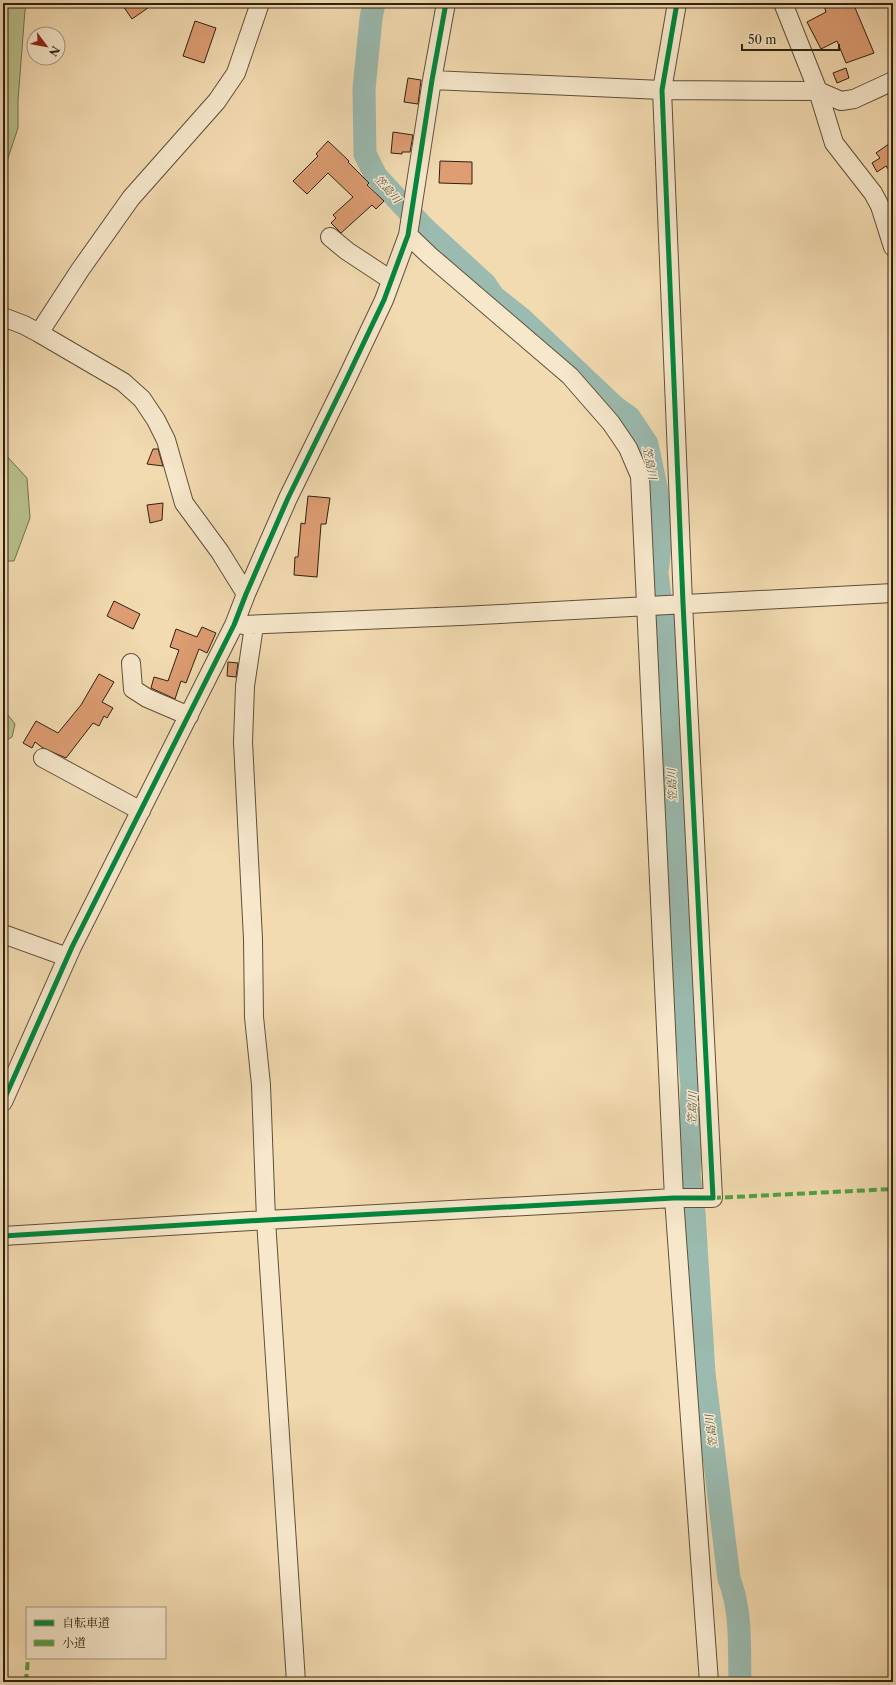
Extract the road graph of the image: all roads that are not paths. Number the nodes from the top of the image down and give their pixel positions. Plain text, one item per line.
1 (260, 3) edge
2 (446, 3) edge
3 (677, 3) edge
4 (783, 3) edge
5 (432, 80) junction
6 (893, 81) edge
7 (662, 90) junction
8 (818, 91) junction
9 (408, 235) junction
10 (330, 238) dead end
11 (893, 247) edge
12 (391, 280) junction
13 (3, 317) edge
14 (39, 332) junction
15 (893, 593) edge
16 (246, 594) junction
17 (682, 603) junction
18 (646, 607) junction
19 (234, 625) junction
20 (254, 626) junction
21 (131, 663) dead end
22 (189, 716) junction
23 (43, 758) dead end
24 (141, 811) junction
25 (3, 934) edge
26 (67, 957) junction
27 (3, 1102) edge
28 (674, 1198) junction
29 (266, 1220) junction
30 (3, 1236) edge
31 (296, 1682) edge
32 (709, 1682) edge

1 - 14 street
2 - 5 street
3 - 7 street
4 - 8 street
5 - 7 street
5 - 9 street
6 - 8 street
7 - 8 street
7 - 17 street
8 - 11 street
9 - 12 street
9 - 18 street
10 - 12 street
12 - 16 street
13 - 14 street
14 - 16 street
15 - 17 street
16 - 19 street
17 - 18 street
17 - 28 street
18 - 20 street
18 - 28 street
19 - 20 street
19 - 22 street
20 - 29 street
21 - 22 street
22 - 24 street
23 - 24 street
24 - 26 street
25 - 26 street
26 - 27 street
28 - 29 street
28 - 32 street
29 - 30 street
29 - 31 street

